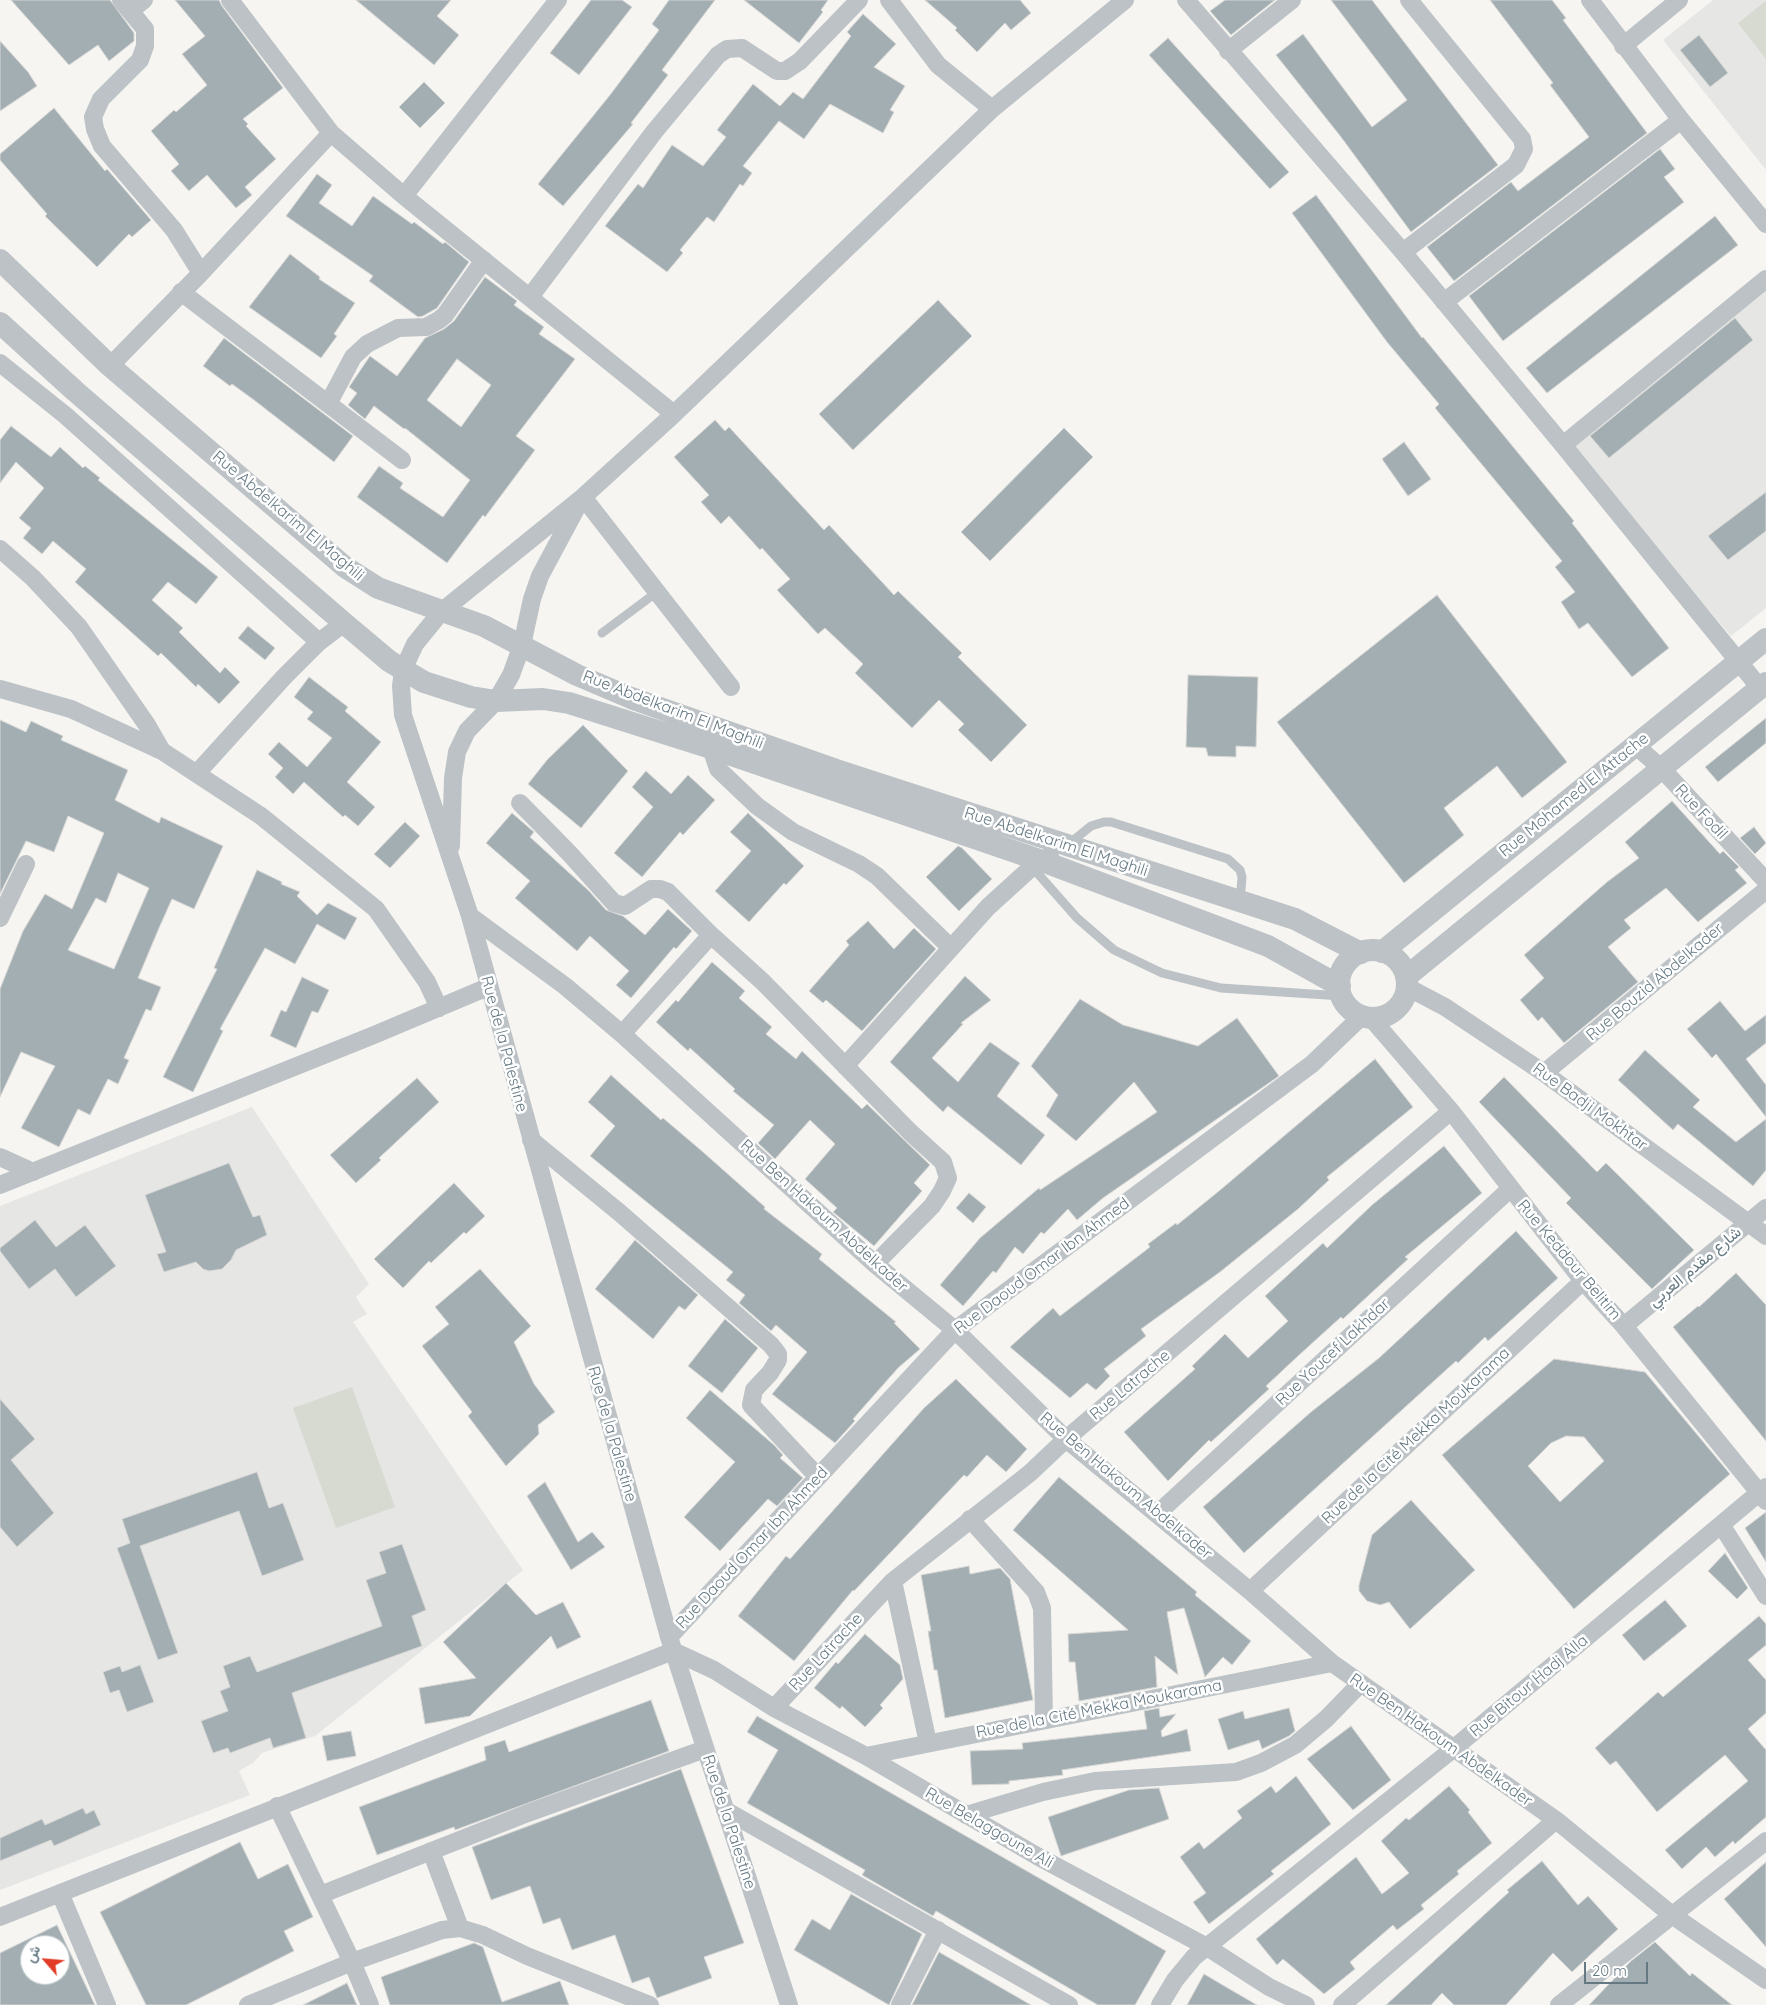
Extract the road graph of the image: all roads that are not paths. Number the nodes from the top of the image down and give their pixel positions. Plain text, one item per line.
1 (230, 0) edge
2 (558, 0) edge
3 (859, 0) edge
4 (889, 0) edge
5 (1125, 0) edge
6 (1186, 0) edge
7 (1292, 0) edge
8 (1409, 0) edge
9 (1590, 0) edge
10 (1680, 0) edge
11 (132, 4) edge
12 (1623, 46) junction
13 (1228, 51) junction
14 (992, 110) junction
15 (1681, 120) junction
16 (331, 134) junction
17 (404, 196) junction
18 (1766, 224) edge
19 (1403, 252) junction
20 (0, 260) edge
21 (484, 260) junction
22 (201, 273) junction
23 (1766, 279) edge
24 (181, 292) junction
25 (530, 297) junction
26 (1444, 302) junction
27 (0, 323) edge
28 (0, 363) edge
29 (110, 366) junction
30 (328, 404) junction
31 (674, 414) junction
32 (1563, 445) junction
33 (402, 460) dead end
34 (584, 497) junction
35 (0, 549) edge
36 (657, 592) junction
37 (441, 612) junction
38 (344, 623) junction
39 (602, 633) dead end
40 (1766, 639) edge
41 (319, 642) junction
42 (522, 645) junction
43 (1739, 661) junction
44 (403, 670) junction
45 (1763, 685) edge
46 (731, 687) dead end
47 (0, 689) edge
48 (496, 701) junction
49 (1635, 745) junction
50 (711, 748) junction
51 (162, 752) junction
52 (1661, 768) junction
53 (197, 773) junction
54 (520, 803) dead end
55 (1068, 845) junction
56 (450, 859) junction
57 (26, 864) dead end
58 (1037, 864) junction
59 (1766, 881) edge
60 (1766, 890) edge
61 (1240, 902) junction
62 (470, 916) junction
63 (0, 918) edge
64 (711, 935) junction
65 (951, 948) junction
66 (1372, 952) junction
67 (1407, 982) junction
68 (488, 987) junction
69 (1341, 991) junction
70 (439, 1008) junction
71 (1366, 1017) junction
72 (622, 1034) junction
73 (845, 1066) junction
74 (1544, 1073) junction
75 (1451, 1111) junction
76 (531, 1140) junction
77 (0, 1157) edge
78 (33, 1172) junction
79 (0, 1185) edge
80 (1510, 1189) junction
81 (1766, 1208) edge
82 (1749, 1222) junction
83 (1766, 1236) edge
84 (875, 1264) junction
85 (1583, 1281) junction
86 (1624, 1326) junction
87 (955, 1330) junction
88 (1066, 1439) junction
89 (818, 1477) junction
90 (1764, 1494) edge
91 (1157, 1514) junction
92 (970, 1518) junction
93 (1722, 1526) junction
94 (893, 1581) junction
95 (1250, 1591) junction
96 (1766, 1596) edge
97 (671, 1644) junction
98 (1332, 1663) junction
99 (1360, 1683) junction
100 (774, 1708) junction
101 (1044, 1720) junction
102 (928, 1743) junction
103 (705, 1749) junction
104 (1453, 1749) junction
105 (866, 1756) junction
106 (277, 1806) junction
107 (725, 1810) junction
108 (966, 1815) junction
109 (1556, 1820) junction
110 (1766, 1841) edge
111 (430, 1852) junction
112 (60, 1893) junction
113 (320, 1895) junction
114 (1672, 1915) junction
115 (0, 1917) edge
116 (460, 1928) junction
117 (938, 1930) junction
118 (1207, 1947) junction
119 (352, 1962) junction
120 (1766, 1980) edge
121 (107, 2005) edge
122 (248, 2005) edge
123 (370, 2005) edge
124 (650, 2005) edge
125 (788, 2005) edge
126 (900, 2005) edge
127 (1069, 2005) edge
128 (1160, 2005) edge
129 (1306, 2005) edge
130 (1342, 2005) edge
131 (1559, 2005) edge

1 - 16 street
2 - 17 street
3 - 25 street
4 - 14 street
5 - 14 street
6 - 13 street
7 - 13 street
8 - 19 street
9 - 12 street
10 - 12 street
11 - 22 street
12 - 15 street
13 - 19 street
14 - 31 street
15 - 18 street
15 - 26 street
16 - 17 street
16 - 22 street
17 - 21 street
19 - 26 street
20 - 29 street, Rue Abdelkarim El Maghili
21 - 25 street
21 - 30 street
22 - 24 street
23 - 32 street
24 - 29 street
24 - 30 street
25 - 31 street
26 - 32 street
27 - 38 street
28 - 41 street
29 - 37 street, Rue Abdelkarim El Maghili
30 - 33 street
31 - 34 street
32 - 43 street
34 - 36 street
34 - 37 street, Rue de la Palestine
34 - 42 street
35 - 51 street
36 - 39 lane
36 - 46 street
37 - 42 street, Rue Abdelkarim El Maghili
37 - 44 street, Rue de la Palestine
38 - 41 street
38 - 44 street
40 - 43 street, Rue Mohamed El Attache
41 - 53 street
42 - 48 street
42 - 55 street, Rue Abdelkarim El Maghili
43 - 45 street
43 - 49 street, Rue Mohamed El Attache
44 - 48 street
44 - 56 street, Rue de la Palestine
45 - 52 street, Rue Mohamed El Attache
47 - 51 street
48 - 50 street
48 - 56 street
49 - 52 street, Rue Fodil
49 - 66 street, Rue Mohamed El Attache
50 - 58 street
50 - 65 street
51 - 53 street
52 - 59 street, Rue Fodil
52 - 67 street, Rue Mohamed El Attache
53 - 70 street
54 - 64 street
55 - 58 street
55 - 61 street, Rue Abdelkarim El Maghili
55 - 61 lane
56 - 62 street, Rue de la Palestine
57 - 63 street
58 - 65 street
58 - 69 street
58 - 69 lane
60 - 74 street, Rue Bouzid Abdelkader
61 - 66 street, Rue Abdelkarim El Maghili
62 - 68 street, Rue de la Palestine
62 - 72 street, Rue Ben Hakoum Abdelkader
64 - 72 street
64 - 73 street
65 - 73 street
66 - 67 street
66 - 69 street
67 - 71 street
67 - 74 street, Rue Badji Mokhtar
68 - 70 street
68 - 76 street, Rue de la Palestine
69 - 71 street
70 - 78 street
71 - 75 street, Rue Keddour Belitim
71 - 87 street, Rue Daoud Omar Ibn Ahmed
72 - 84 street, Rue Ben Hakoum Abdelkader
73 - 84 street
74 - 82 street, Rue Badji Mokhtar
75 - 80 street, Rue Keddour Belitim
75 - 88 street, Rue Latrache
76 - 89 street
76 - 97 street, Rue de la Palestine
77 - 78 street
78 - 79 street
80 - 85 street, Rue Keddour Belitim
80 - 91 street, Rue Youcef Lakhdar
81 - 82 street, شارع مقدم العربي
82 - 83 street, Rue Badji Mokhtar
82 - 86 street, شارع مقدم العربي
84 - 87 street, Rue Ben Hakoum Abdelkader
85 - 86 street, Rue Keddour Belitim
85 - 95 street, Rue de la Cité Mekka Moukarama
86 - 90 street, Rue Keddour Belitim
87 - 88 street, Rue Ben Hakoum Abdelkader
87 - 89 street, Rue Daoud Omar Ibn Ahmed
88 - 91 street, Rue Ben Hakoum Abdelkader
88 - 92 street, Rue Latrache
89 - 97 street, Rue Daoud Omar Ibn Ahmed
90 - 93 street, Rue Bitour Hadj Alla
91 - 95 street, Rue Ben Hakoum Abdelkader
92 - 94 street, Rue Latrache
92 - 101 street
93 - 96 street
93 - 104 street, Rue Bitour Hadj Alla
94 - 100 street, Rue Latrache
94 - 102 street
95 - 98 street, Rue Ben Hakoum Abdelkader
97 - 100 street, Rue Belaggoune Ali
97 - 103 street, Rue de la Palestine
97 - 106 street
98 - 99 street, Rue Ben Hakoum Abdelkader
98 - 101 street, Rue de la Cité Mekka Moukarama
99 - 104 street, Rue Ben Hakoum Abdelkader
99 - 108 street
100 - 105 street, Rue Belaggoune Ali
101 - 102 street, Rue de la Cité Mekka Moukarama
102 - 105 street, Rue de la Cité Mekka Moukarama
103 - 107 street, Rue de la Palestine
103 - 111 street
104 - 109 street, Rue Ben Hakoum Abdelkader
104 - 118 street, Rue Bitour Hadj Alla
105 - 108 street, Rue Belaggoune Ali
106 - 112 street
106 - 113 street
107 - 117 street
107 - 125 street, Rue de la Palestine
108 - 118 street, Rue Belaggoune Ali
109 - 114 street, Rue Ben Hakoum Abdelkader
109 - 130 street
110 - 114 street
111 - 113 street
111 - 116 street
112 - 115 street
112 - 121 street
113 - 119 street
114 - 120 street, Rue Ben Hakoum Abdelkader
114 - 131 street
116 - 119 street
116 - 124 street
117 - 126 street
117 - 127 street
118 - 128 street, Rue Bitour Hadj Alla
118 - 129 street, Rue Belaggoune Ali
119 - 122 street
119 - 123 street

